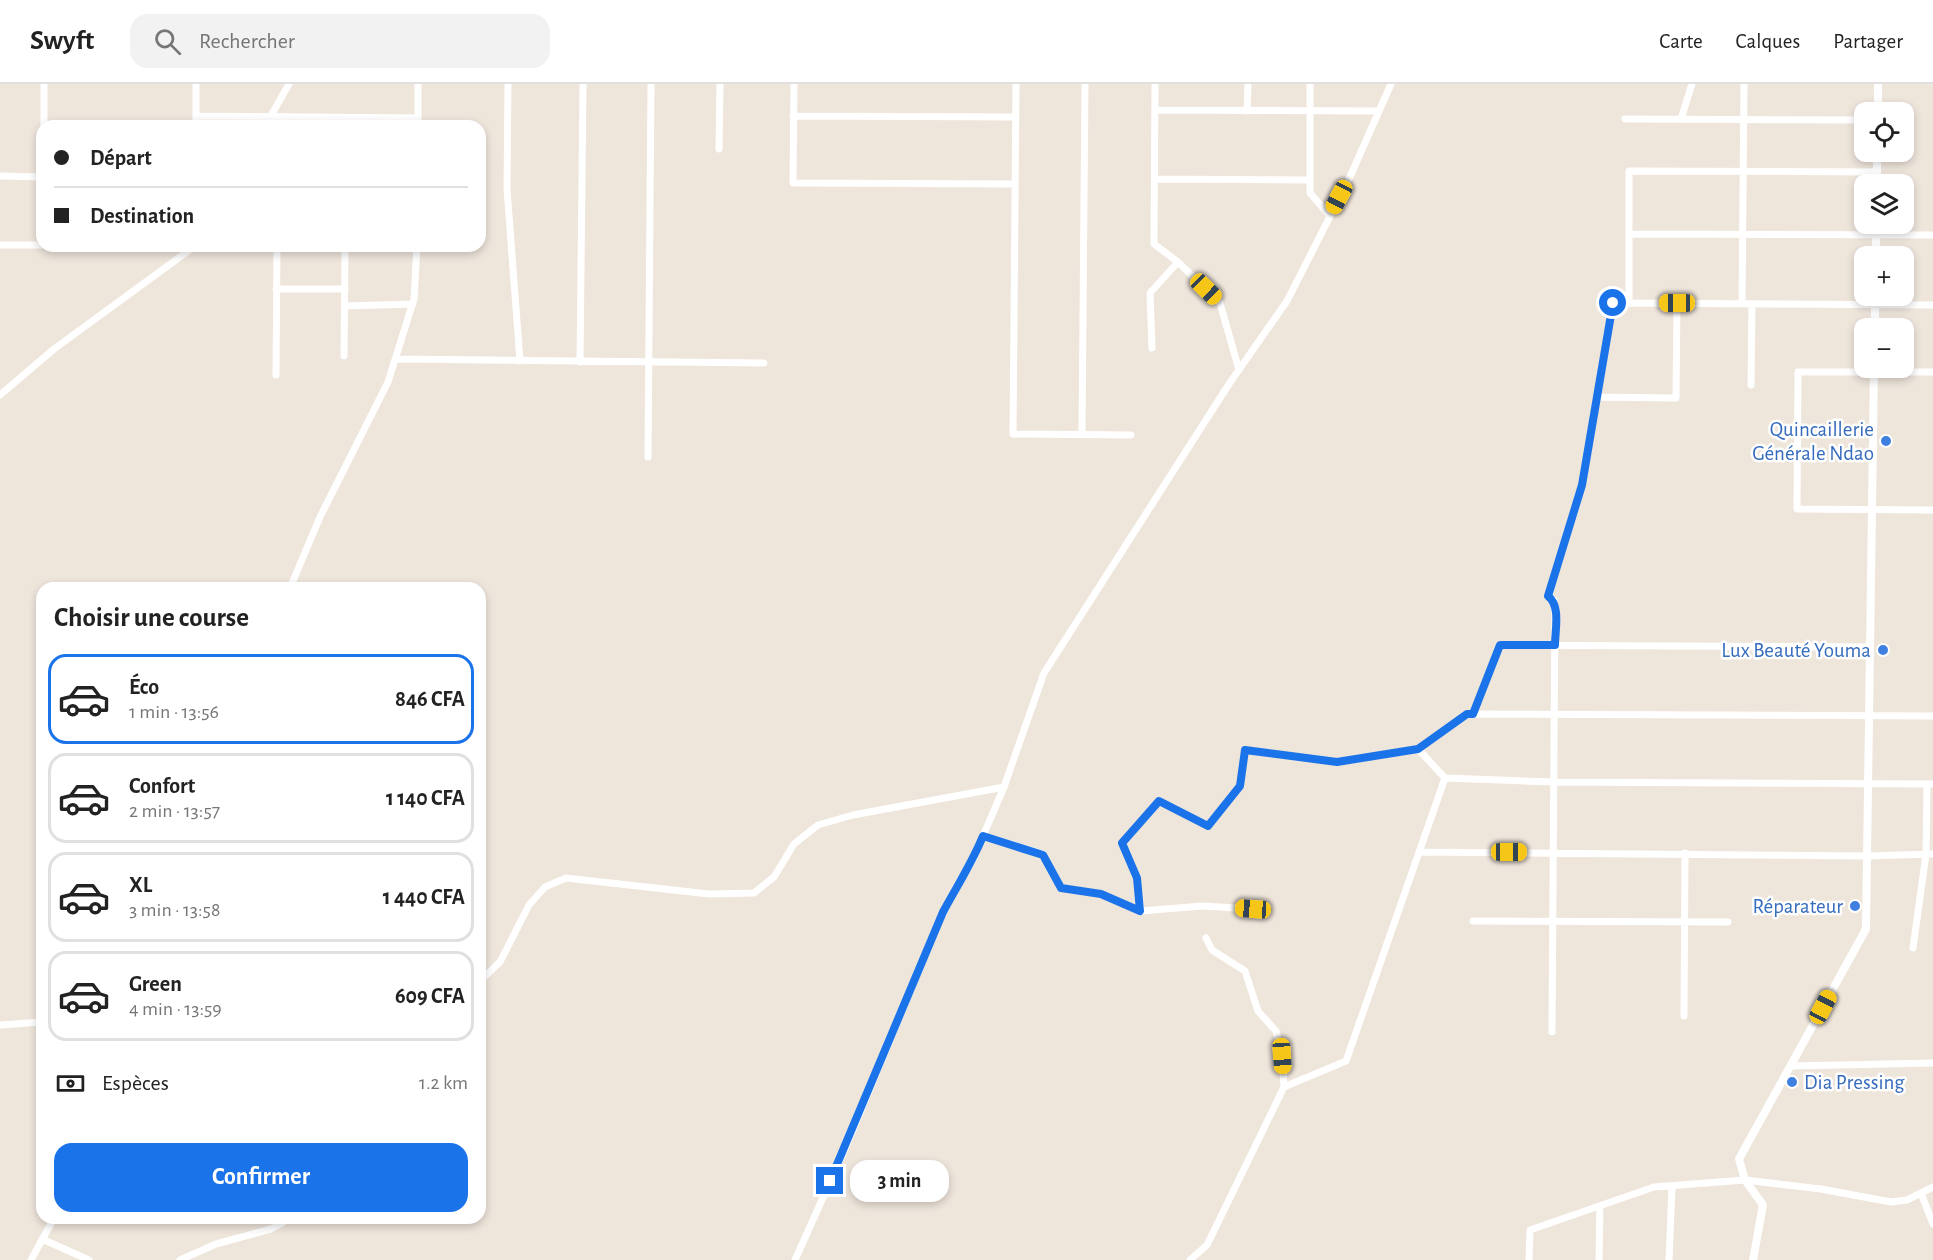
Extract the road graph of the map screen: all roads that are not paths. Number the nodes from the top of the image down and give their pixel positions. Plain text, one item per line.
1 (44, 84) edge
2 (196, 84) edge
3 (289, 84) edge
4 (418, 84) edge
5 (508, 84) edge
6 (582, 84) edge
7 (651, 84) edge
8 (720, 84) edge
9 (794, 84) edge
10 (1016, 84) edge
11 (1085, 84) edge
12 (1155, 84) edge
13 (1248, 84) edge
14 (1310, 84) edge
15 (1391, 84) edge
16 (1692, 84) edge
17 (1744, 84) edge
18 (1878, 84) edge
19 (1878, 102) edge
20 (1155, 110) junction
21 (1247, 111) junction
22 (1310, 111) junction
23 (1379, 111) junction
24 (196, 116) junction
25 (793, 116) junction
26 (271, 117) junction
27 (418, 117) joint
28 (1015, 117) junction
29 (1625, 119) dead end
30 (44, 120) edge
31 (196, 120) edge
32 (269, 120) edge
33 (1681, 120) junction
34 (1744, 120) junction
35 (1854, 120) edge
36 (719, 149) dead end
37 (1877, 162) edge
38 (1743, 171) junction
39 (1877, 172) joint
40 (0, 176) edge
41 (36, 177) edge
42 (1155, 179) junction
43 (1310, 180) junction
44 (1015, 184) junction
45 (1330, 216) junction
46 (1629, 234) junction
47 (1743, 234) junction
48 (1876, 235) junction
49 (1933, 235) edge
50 (0, 245) edge
51 (36, 245) edge
52 (1876, 246) edge
53 (187, 252) edge
54 (277, 252) edge
55 (345, 252) edge
56 (417, 252) edge
57 (1178, 262) junction
58 (276, 289) junction
59 (345, 290) junction
60 (1854, 301) edge
61 (1629, 303) junction
62 (1677, 303) junction
63 (1914, 303) edge
64 (413, 304) junction
65 (1742, 304) junction
66 (1752, 304) junction
67 (1933, 305) edge
68 (345, 306) junction
69 (1152, 348) dead end
70 (344, 356) dead end
71 (396, 359) junction
72 (520, 362) junction
73 (580, 362) junction
74 (649, 362) junction
75 (764, 363) dead end
76 (1239, 370) junction
77 (1854, 371) edge
78 (1914, 371) edge
79 (1933, 372) edge
80 (276, 375) dead end
81 (1874, 378) edge
82 (1751, 386) dead end
83 (0, 395) edge
84 (1597, 397) junction
85 (1083, 434) junction
86 (1131, 435) dead end
87 (648, 457) dead end
88 (1872, 509) junction
89 (1933, 510) edge
90 (293, 582) edge
91 (1555, 645) junction
92 (1870, 647) junction
93 (1473, 714) junction
94 (1554, 714) junction
95 (1869, 715) junction
96 (1933, 716) edge
97 (1418, 749) junction
98 (1445, 778) junction
99 (1554, 783) junction
100 (1868, 784) junction
101 (1930, 784) edge
102 (1004, 787) junction
103 (983, 836) junction
104 (1420, 852) junction
105 (1553, 852) junction
106 (1685, 853) junction
107 (1930, 854) edge
108 (1867, 856) junction
109 (1253, 909) dead end
110 (1140, 911) junction
111 (1473, 921) dead end
112 (1553, 921) junction
113 (1685, 922) junction
114 (1728, 922) dead end
115 (1206, 938) dead end
116 (1913, 948) dead end
117 (486, 975) edge
118 (1684, 1016) dead end
119 (36, 1022) edge
120 (0, 1025) edge
121 (1552, 1032) dead end
122 (1933, 1063) edge
123 (1791, 1066) junction
124 (1284, 1087) junction
125 (1745, 1180) junction
126 (1672, 1187) junction
127 (1933, 1187) edge
128 (1921, 1193) junction
129 (1600, 1206) junction
130 (51, 1224) edge
131 (280, 1224) edge
132 (1933, 1224) edge
133 (42, 1239) junction
134 (31, 1260) edge
135 (88, 1260) edge
136 (180, 1260) edge
137 (795, 1260) edge
138 (1191, 1260) edge
139 (1529, 1260) edge
140 (1599, 1260) edge
141 (1669, 1260) edge
142 (1753, 1260) edge

1 - 30 street
2 - 24 street
3 - 26 street
4 - 27 street
5 - 72 street
6 - 73 street
7 - 74 street
8 - 36 street
9 - 25 street
10 - 28 street
11 - 85 street
12 - 20 street
13 - 21 street
14 - 22 street
15 - 23 street
16 - 33 street
17 - 34 street
18 - 19 street
20 - 21 street
20 - 42 street
21 - 22 street
22 - 23 street
22 - 43 street
23 - 45 street
24 - 26 street
24 - 31 street
25 - 28 street
25 - 44 street
26 - 27 street
26 - 32 street
28 - 44 street
29 - 33 street
33 - 34 street
34 - 35 street
34 - 38 street
37 - 39 street
38 - 39 street
38 - 46 street
38 - 47 street
40 - 41 street
42 - 43 street
42 - 57 street
43 - 45 street
44 - 85 street
45 - 76 street
46 - 47 street
46 - 61 street
47 - 48 street
47 - 65 street
48 - 49 street
48 - 52 street
50 - 51 street
53 - 83 street
54 - 58 street
55 - 59 street
56 - 64 street
57 - 69 street
57 - 76 street
58 - 59 street
58 - 80 street
59 - 68 street
60 - 66 street
61 - 62 street
61 - 84 street
62 - 65 street
62 - 84 street
63 - 67 street
64 - 68 street
64 - 71 street
65 - 66 street
66 - 82 street
68 - 70 street
71 - 72 street
71 - 90 street
72 - 73 street
73 - 74 street
74 - 75 street
74 - 87 street
76 - 102 street
77 - 88 street
78 - 79 street
81 - 88 street
84 - 91 street
85 - 86 street
88 - 89 street
88 - 92 street
91 - 92 street
91 - 93 street
91 - 94 street
92 - 95 street
93 - 94 street
93 - 97 street
94 - 95 street
94 - 99 street
95 - 96 street
95 - 100 street
97 - 98 street
97 - 110 street
98 - 99 street
98 - 104 street
99 - 100 street
99 - 105 street
100 - 101 street
100 - 108 street
101 - 107 street
102 - 103 street
102 - 117 street
103 - 110 street
103 - 137 street
104 - 105 street
104 - 124 street
105 - 106 street
105 - 112 street
106 - 108 street
106 - 113 street
107 - 108 street
107 - 116 street
108 - 123 street
109 - 110 street
111 - 112 street
112 - 113 street
112 - 121 street
113 - 114 street
113 - 118 street
115 - 124 street
119 - 120 street
122 - 123 street
123 - 125 street
124 - 138 street
125 - 126 street
125 - 128 street
125 - 142 street
126 - 129 street
126 - 141 street
127 - 128 street
128 - 132 street
129 - 139 street
129 - 140 street
130 - 133 street
131 - 136 street
133 - 134 street
133 - 135 street

